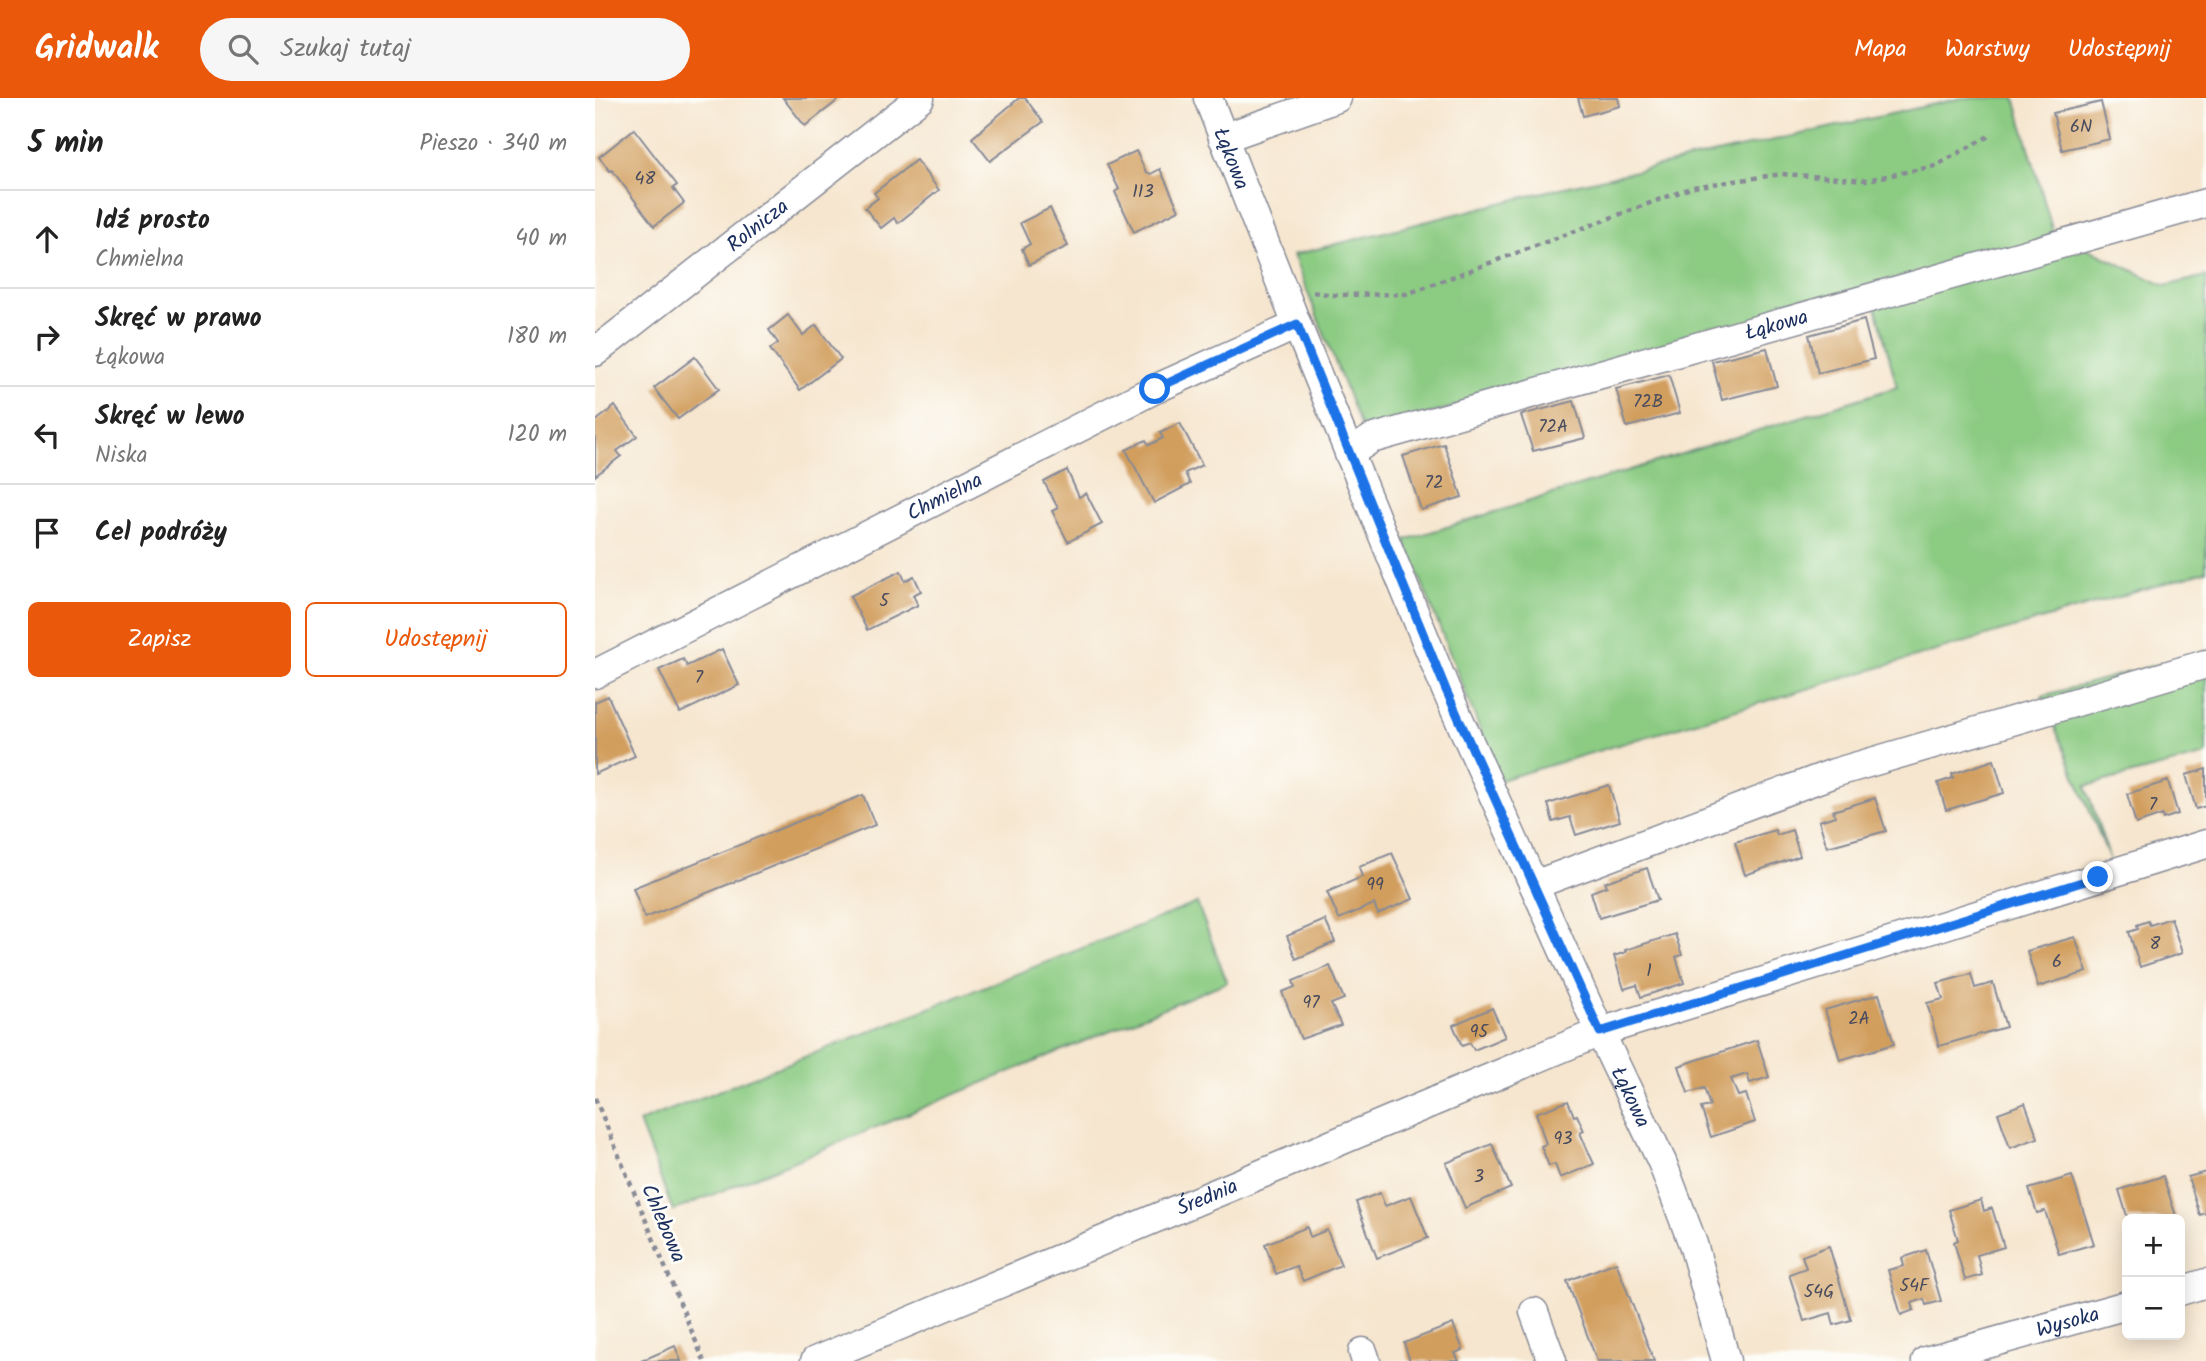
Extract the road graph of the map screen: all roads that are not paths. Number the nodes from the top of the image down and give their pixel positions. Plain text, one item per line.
1 (920, 98) edge
2 (1208, 98) edge
3 (1337, 98) edge
4 (1223, 138) junction
5 (2206, 204) edge
6 (1297, 324) junction
7 (595, 352) edge
8 (1349, 454) junction
9 (2206, 664) edge
10 (595, 674) edge
11 (2206, 844) edge
12 (1534, 885) junction
13 (1600, 1032) junction
14 (2206, 1283) edge
15 (2185, 1289) edge
16 (2122, 1306) edge
17 (1534, 1312) dead end
18 (815, 1361) edge
19 (1552, 1361) edge
20 (1726, 1361) edge
21 (1926, 1361) edge

1 - 7 street, Rolnicza
2 - 4 street, Łąkowa
3 - 4 street
4 - 6 street, Łąkowa
5 - 8 street, Łąkowa
6 - 8 street, Łąkowa
6 - 10 street, Chmielna
8 - 12 street, Łąkowa
9 - 12 street
11 - 13 street, Średnia
12 - 13 street, Łąkowa
13 - 18 street, Średnia
13 - 20 street, Łąkowa
14 - 15 street
16 - 21 street, Wysoka
17 - 19 street

